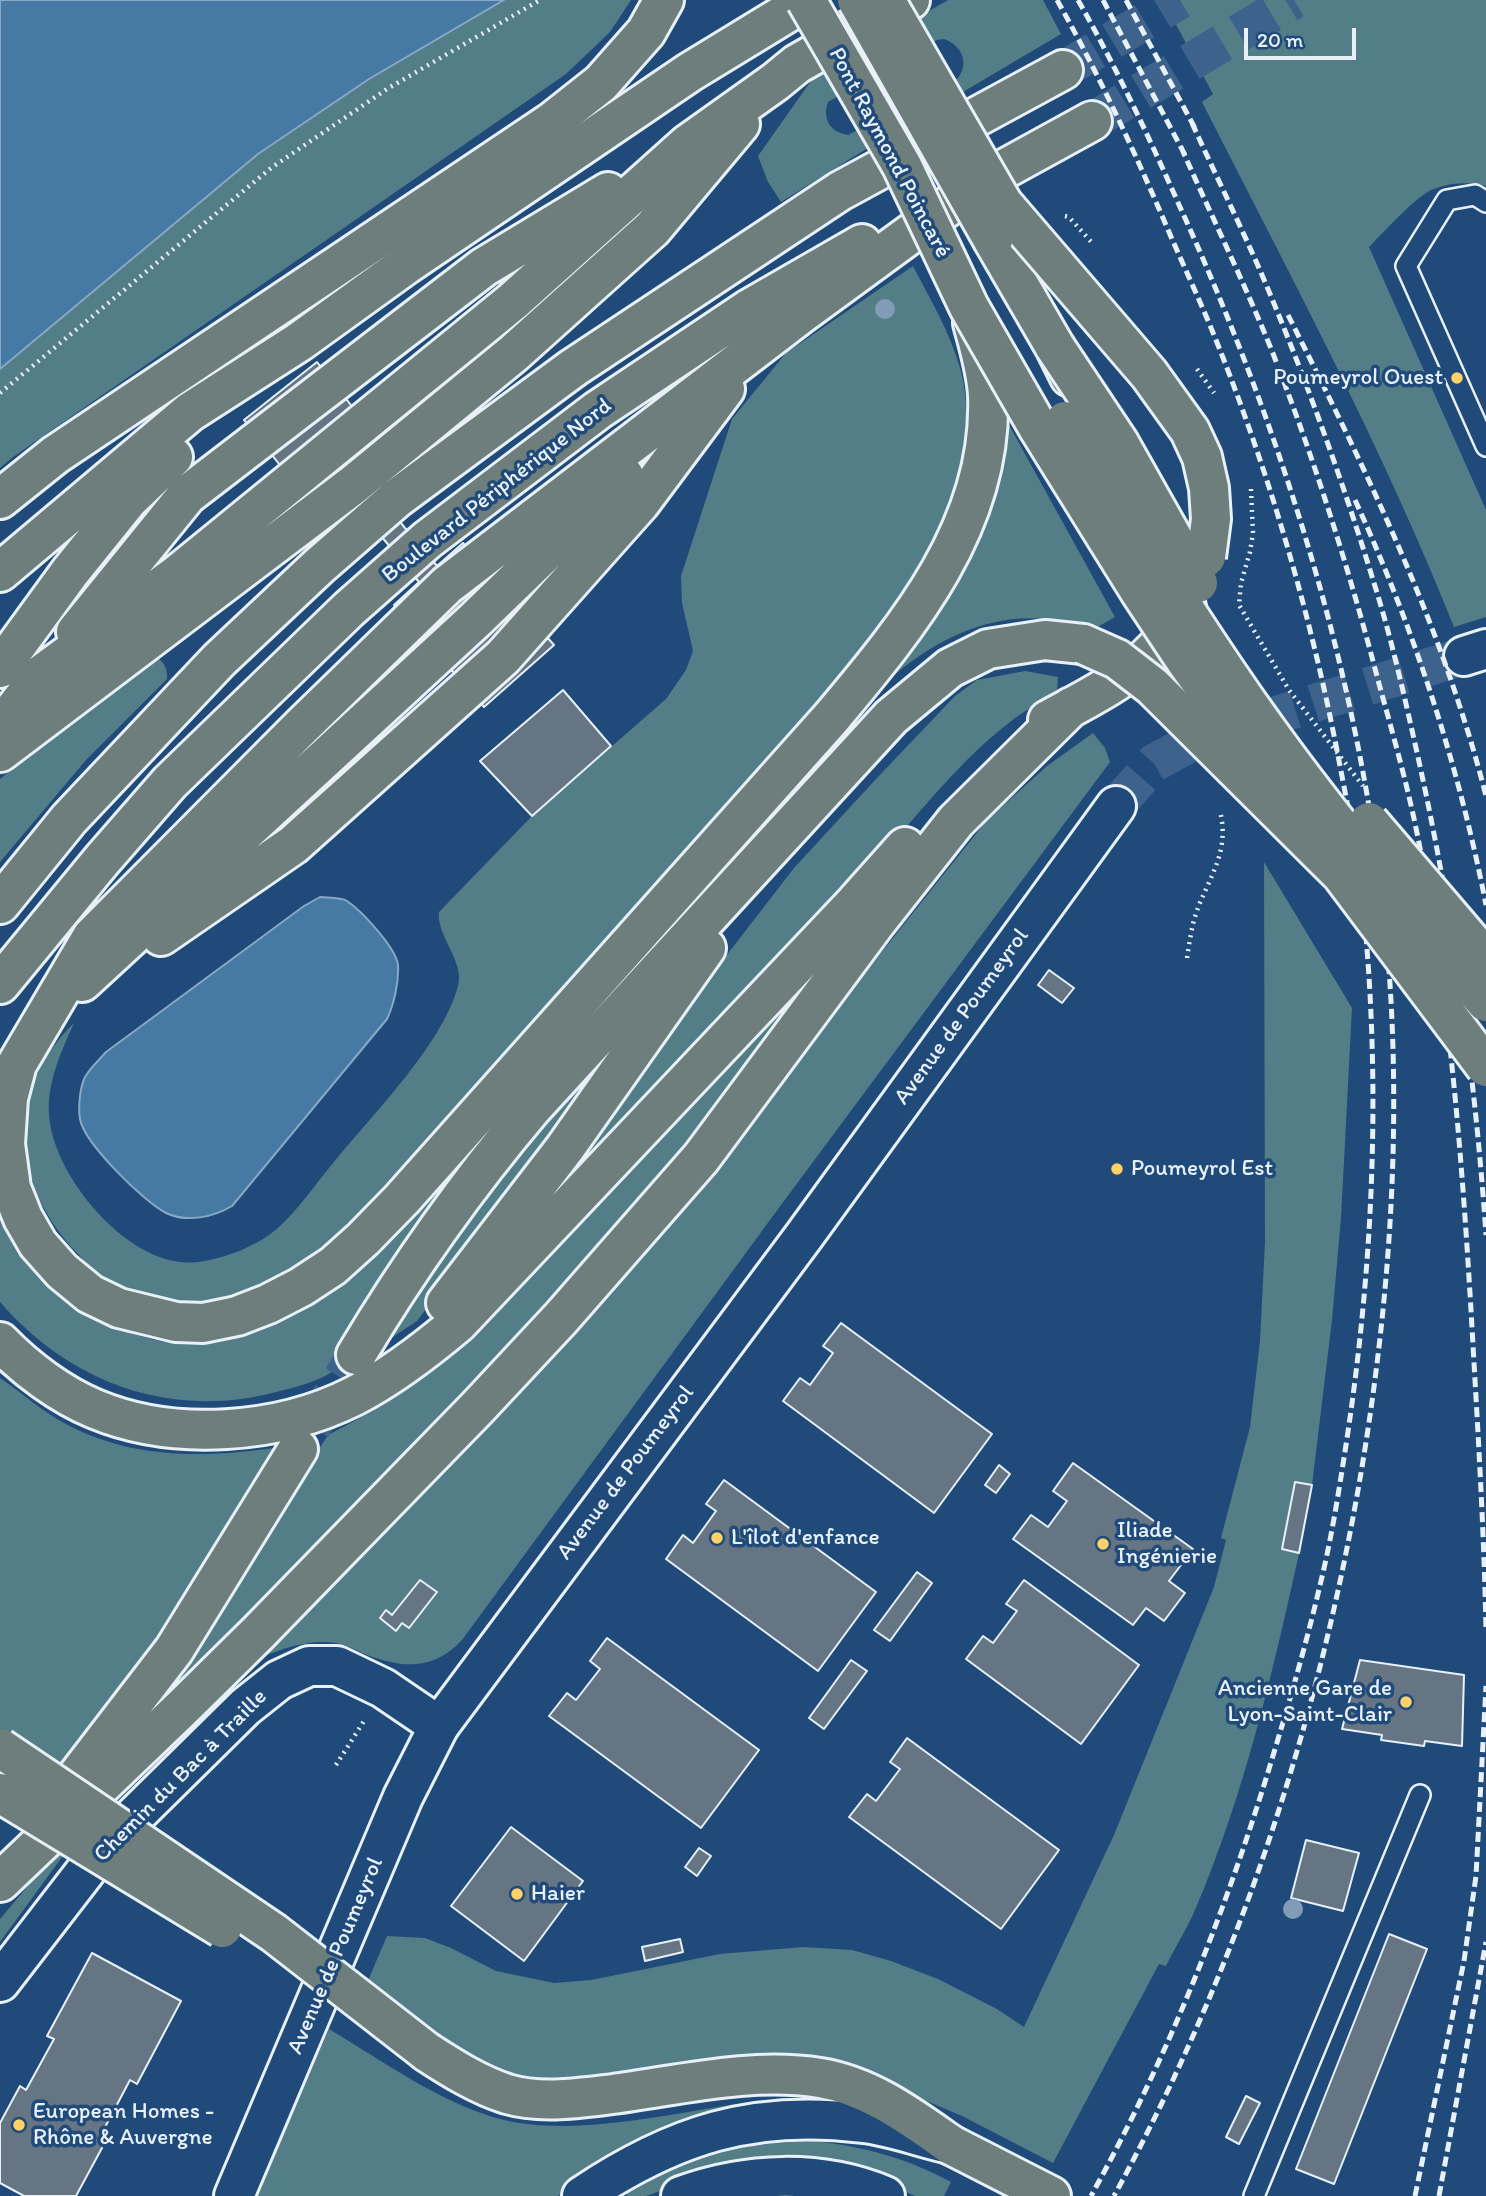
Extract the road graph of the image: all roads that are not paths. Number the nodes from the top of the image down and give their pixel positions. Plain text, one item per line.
1 (664, 0) edge
2 (807, 0) edge
3 (857, 0) edge
4 (885, 0) edge
5 (910, 0) edge
6 (1063, 70) tunnel mouth
7 (775, 82) junction
8 (1092, 121) tunnel mouth
9 (688, 144) junction
10 (902, 166) junction
11 (976, 186) junction
12 (1486, 202) edge
13 (969, 307) junction
14 (299, 342) junction
15 (1055, 347) junction
16 (752, 352) junction
17 (1486, 446) edge
18 (0, 499) edge
19 (0, 572) edge
20 (1176, 592) junction
21 (6, 658) edge
22 (42, 674) junction
23 (1071, 707) junction
24 (0, 728) edge
25 (0, 751) edge
26 (1116, 806) tunnel mouth
27 (799, 818) junction
28 (1339, 872) junction
29 (0, 904) edge
30 (1486, 959) edge
31 (0, 984) edge
32 (1486, 1002) edge
33 (44, 1017) junction
34 (0, 1066) edge
35 (1486, 1067) edge
36 (0, 1342) edge
37 (356, 1354) tunnel mouth
38 (354, 1396) junction
39 (298, 1449) tunnel mouth
40 (439, 1726) junction
41 (0, 1748) edge
42 (0, 1793) edge
43 (1420, 1795) dead end
44 (0, 1880) edge
45 (0, 1982) edge
46 (427, 2052) junction
47 (951, 2145) junction
48 (234, 2196) edge
49 (582, 2196) edge
50 (681, 2196) edge
51 (885, 2196) edge
52 (1051, 2196) edge
53 (1254, 2196) edge

1 - 18 main road
2 - 10 main road, Pont Raymond Poincaré, bridge
2 - 14 main road
3 - 15 main road, Pont Raymond Poincaré, bridge
4 - 23 main road, bridge
5 - 7 main road
6 - 29 main road
7 - 9 main road
7 - 25 main road
8 - 11 main road, Boulevard Périphérique Nord
9 - 22 main road
9 - 22 main road
10 - 13 main road, Pont Raymond Poincaré, bridge
10 - 20 main road, bridge
11 - 16 main road
11 - 31 main road, Boulevard Périphérique Nord
12 - 17 lane
13 - 28 main road, bridge
13 - 33 main road, bridge
14 - 19 main road
14 - 21 main road
15 - 20 main road, bridge
15 - 30 main road, bridge
16 - 33 main road
16 - 33 main road
20 - 32 main road, bridge
22 - 24 main road
23 - 38 main road
23 - 44 main road
26 - 40 main road, Avenue de Poumeyrol
27 - 28 main road, bridge
27 - 37 main road
27 - 38 main road
28 - 35 main road, bridge
33 - 34 main road
36 - 38 main road
39 - 44 main road
40 - 45 main road, Chemin du Bac à Traille
40 - 48 main road, Avenue de Poumeyrol
41 - 46 main road, bridge
42 - 46 main road, bridge
43 - 53 lane
46 - 47 main road
47 - 49 main road
47 - 52 main road
50 - 51 main road

